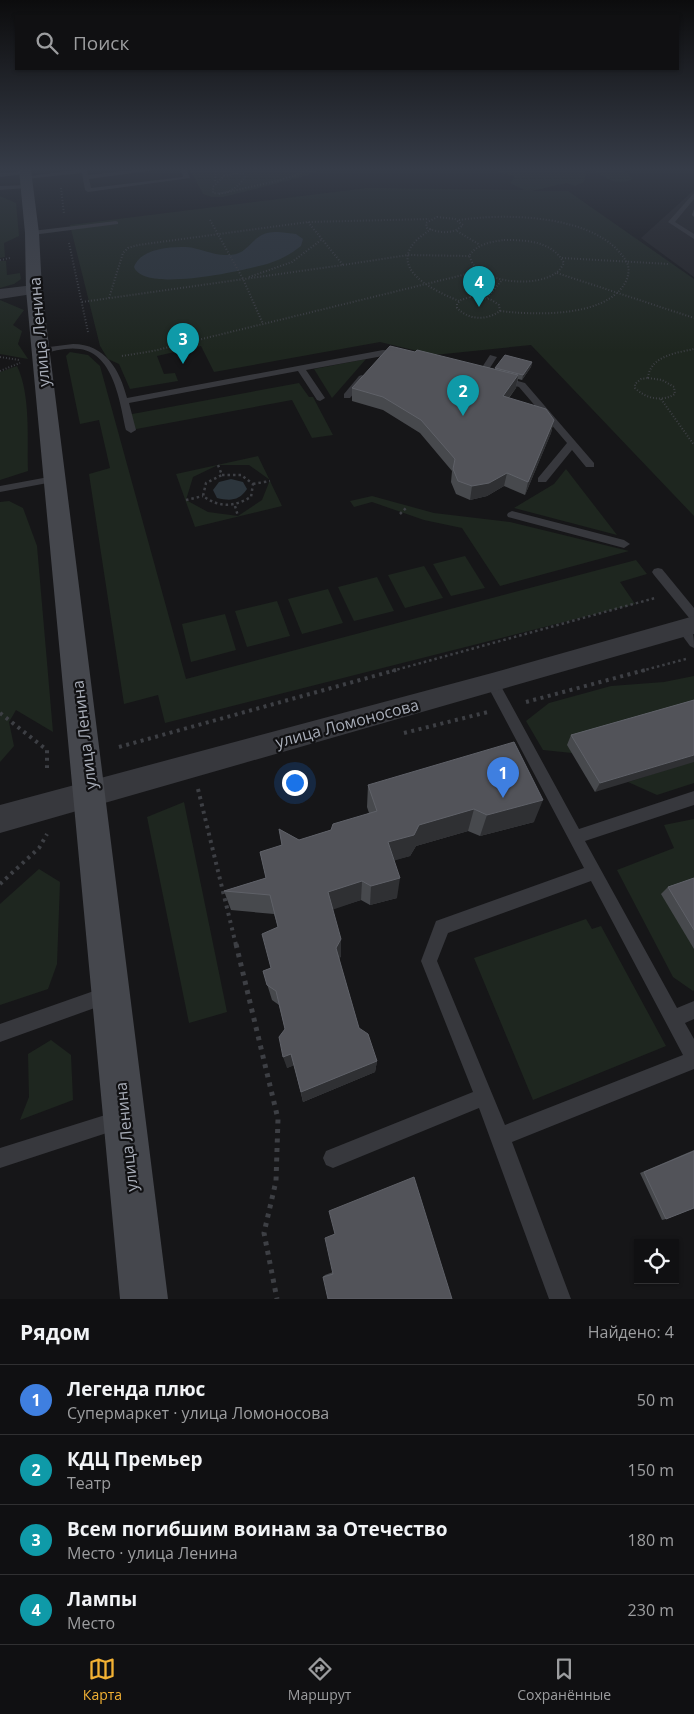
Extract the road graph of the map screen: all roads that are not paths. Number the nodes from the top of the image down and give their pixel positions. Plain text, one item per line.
1 (52, 231) edge
2 (32, 233) joint
3 (34, 290) junction
4 (0, 294) edge
5 (383, 353) junction
6 (33, 356) junction
7 (414, 357) edge
8 (493, 357) dead end
9 (300, 368) junction
10 (472, 372) edge
11 (481, 374) junction
12 (347, 396) dead end
13 (320, 398) dead end
14 (124, 401) junction
15 (131, 430) dead end
16 (572, 444) junction
17 (590, 465) dead end
18 (54, 480) junction
19 (542, 480) dead end
20 (0, 489) edge
21 (512, 515) dead end
22 (624, 544) dead end
23 (658, 572) dead end
24 (691, 628) edge
25 (492, 683) junction
26 (90, 794) junction
27 (694, 798) edge
28 (0, 819) edge
29 (575, 837) junction
30 (594, 872) junction
31 (111, 994) junction
32 (694, 1010) edge
33 (673, 1019) junction
34 (0, 1033) edge
35 (694, 1059) edge
36 (484, 1097) junction
37 (123, 1118) junction
38 (500, 1137) junction
39 (0, 1158) edge
40 (333, 1158) dead end
41 (144, 1299) edge
42 (560, 1299) edge

1 - 2 lane
2 - 3 street, улица Ленина
3 - 4 street
3 - 6 street, улица Ленина
5 - 7 lane
5 - 9 lane
5 - 12 lane
6 - 14 lane
6 - 18 street, улица Ленина
8 - 11 lane
9 - 13 lane
9 - 14 lane
10 - 11 lane
11 - 16 lane
14 - 15 lane
16 - 17 lane
16 - 19 lane
18 - 20 lane
18 - 26 street, улица Ленина
21 - 22 lane
23 - 24 lane
24 - 25 street, улица Ломоносова
25 - 26 street, улица Ломоносова
25 - 29 lane
26 - 28 street, улица Ломоносова
26 - 31 street, улица Ленина
27 - 29 lane
29 - 30 lane
30 - 33 lane
30 - 36 lane
31 - 34 lane
31 - 37 street, улица Ленина
32 - 33 lane
33 - 35 lane
35 - 38 lane
36 - 38 lane
36 - 40 lane
37 - 39 lane
37 - 41 street, улица Ленина
38 - 42 lane

